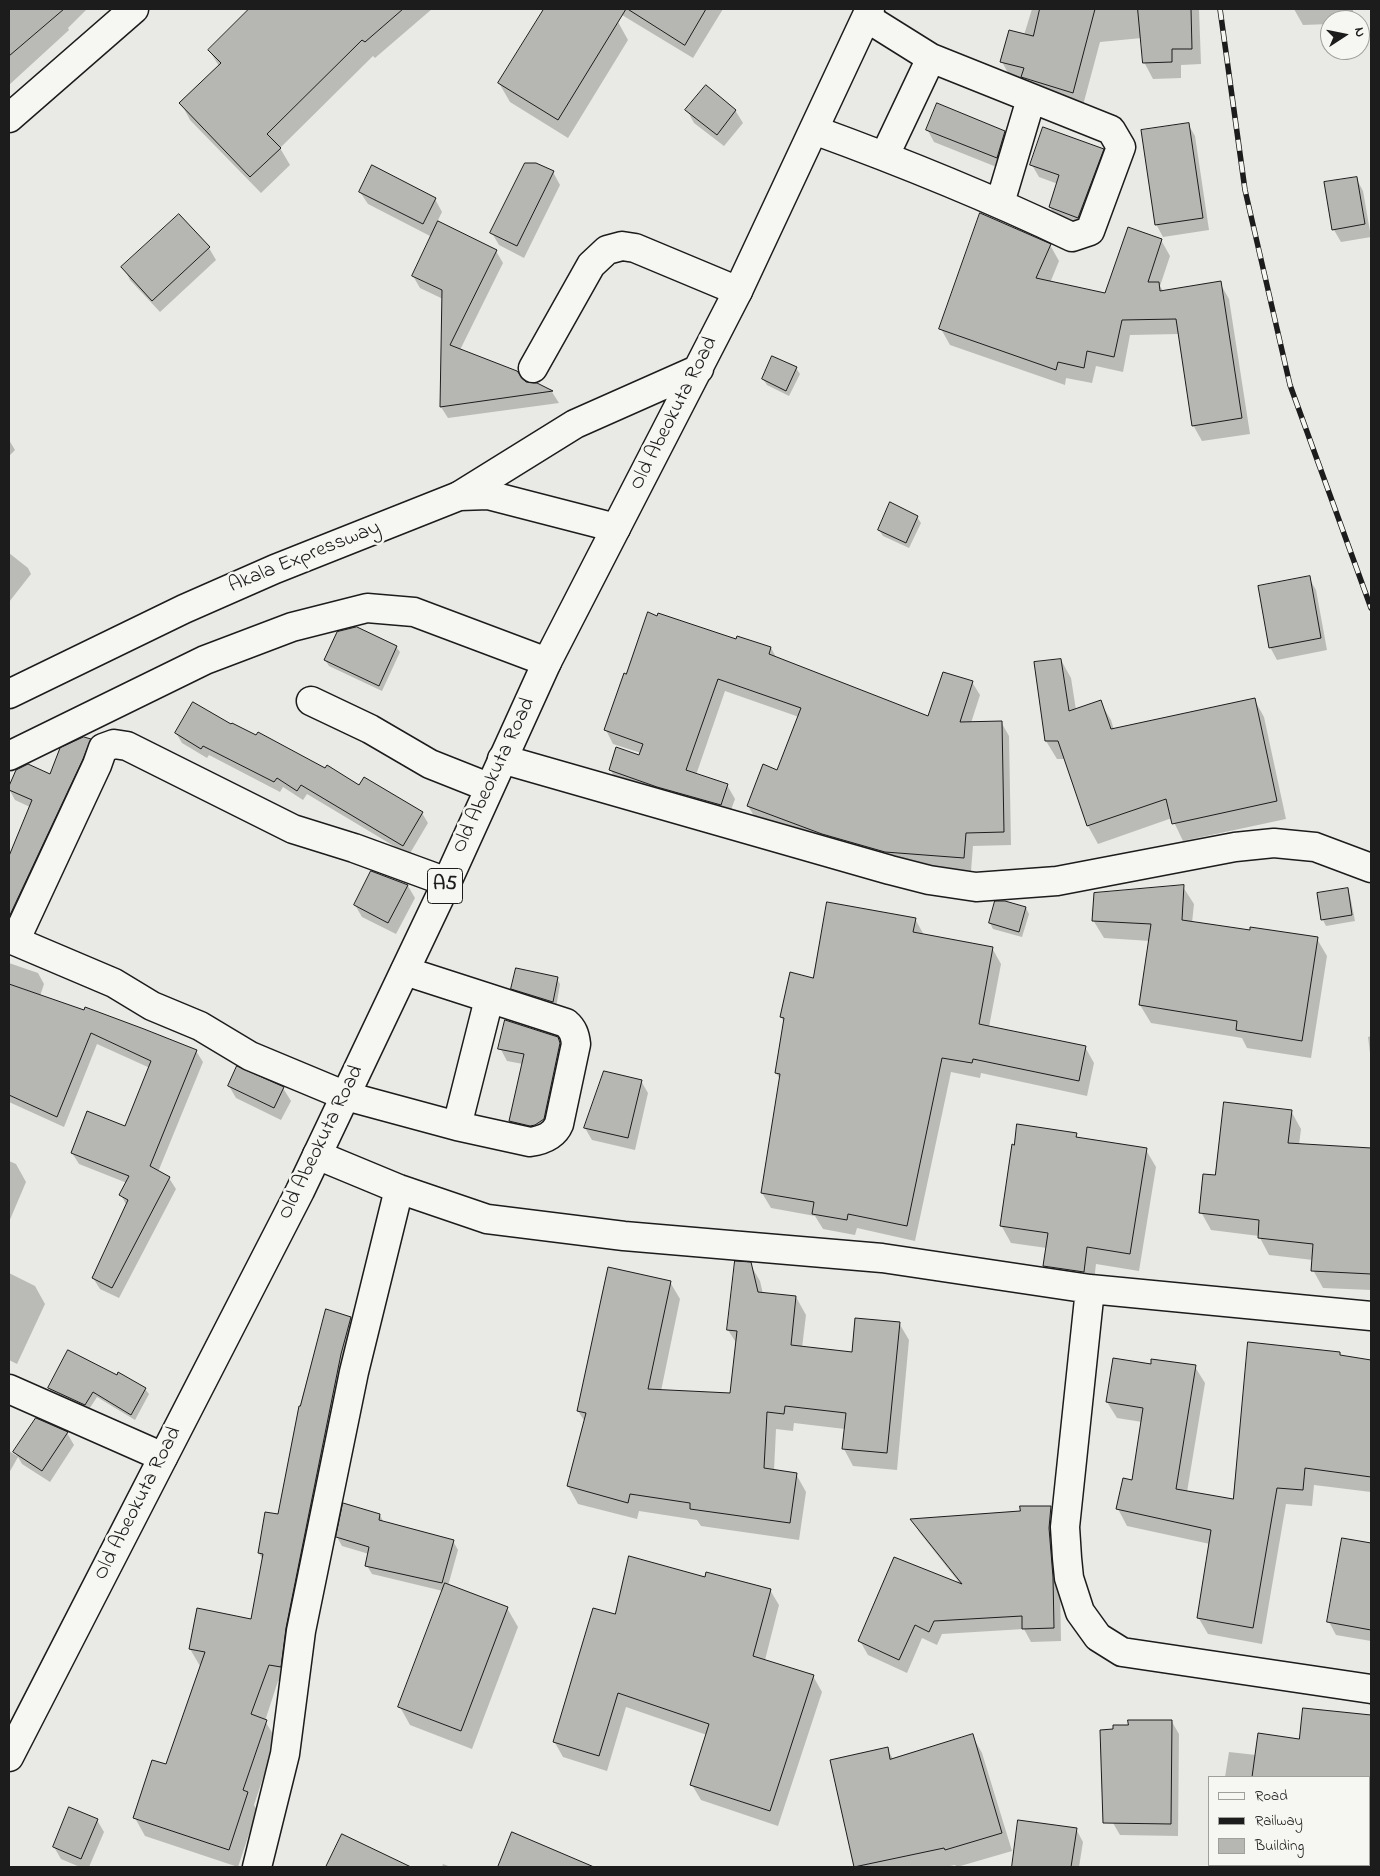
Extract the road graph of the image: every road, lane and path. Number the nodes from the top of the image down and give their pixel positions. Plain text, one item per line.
1 (134, 9) edge
2 (869, 14) edge
3 (931, 58) junction
4 (1031, 99) junction
5 (9, 118) edge
6 (814, 130) junction
7 (885, 155) junction
8 (1000, 203) junction
9 (738, 291) junction
10 (533, 368) dead end
11 (699, 369) junction
12 (459, 496) junction
13 (616, 528) junction
14 (547, 662) junction
15 (9, 694) edge
16 (311, 701) dead end
17 (9, 756) edge
18 (502, 760) junction
19 (488, 787) junction
20 (1371, 868) edge
21 (447, 882) junction
22 (405, 971) junction
23 (489, 999) junction
24 (346, 1096) junction
25 (456, 1126) junction
26 (317, 1156) junction
27 (399, 1189) junction
28 (1090, 1288) junction
29 (1371, 1316) edge
30 (9, 1389) edge
31 (163, 1457) junction
32 (1371, 1689) edge
33 (10, 1751) edge
34 (257, 1867) edge

1 - 5 main road
2 - 3 main road
2 - 6 main road, Old Abeokuta Road / A5
3 - 4 main road
3 - 7 main road
4 - 8 main road
4 - 8 main road
6 - 7 main road
6 - 9 main road, Old Abeokuta Road / A5
7 - 8 main road
9 - 10 main road
9 - 11 main road, Old Abeokuta Road / A5
11 - 12 main road
11 - 13 main road, Old Abeokuta Road / A5
12 - 13 main road, Akala Expressway
12 - 15 main road, Akala Expressway
13 - 14 main road, Old Abeokuta Road / A5
14 - 17 main road
14 - 18 main road, Old Abeokuta Road / A5
16 - 19 main road
18 - 19 main road, Old Abeokuta Road / A5
18 - 20 main road
19 - 21 main road, Old Abeokuta Road / A5
21 - 22 main road, Old Abeokuta Road / A5
21 - 24 main road
22 - 23 main road
22 - 24 main road, Old Abeokuta Road / A5
23 - 25 main road
23 - 25 main road
24 - 25 main road
24 - 26 main road, Old Abeokuta Road / A5
26 - 27 main road
26 - 31 main road, Old Abeokuta Road / A5
27 - 28 main road
27 - 34 main road
28 - 29 main road
28 - 32 main road
30 - 31 main road
31 - 33 main road, Old Abeokuta Road / A5

